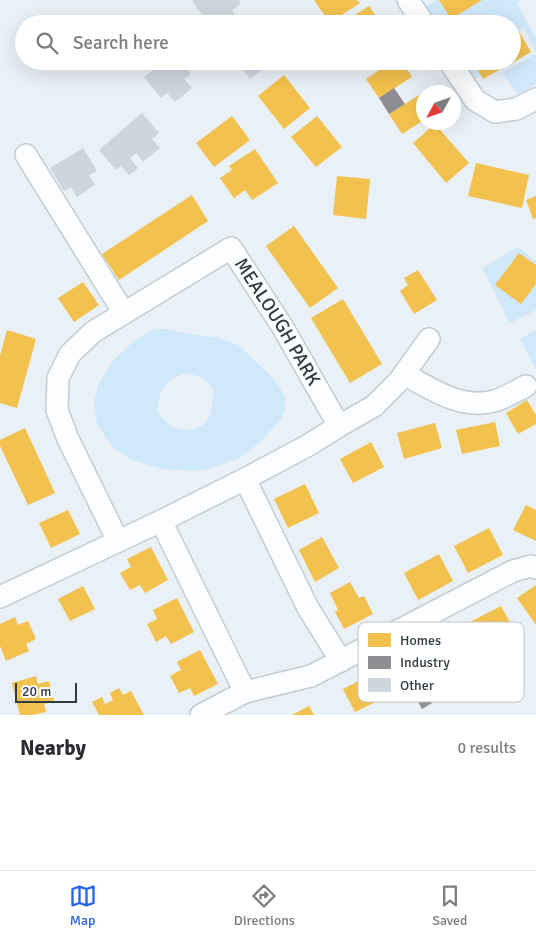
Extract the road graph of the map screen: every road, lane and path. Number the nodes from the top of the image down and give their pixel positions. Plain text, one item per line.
1 (408, 0) edge
2 (418, 15) edge
3 (455, 70) edge
4 (536, 99) edge
5 (26, 155) dead end
6 (124, 313) junction
7 (429, 339) dead end
8 (404, 374) junction
9 (526, 386) dead end
10 (339, 426) junction
11 (245, 479) junction
12 (161, 521) junction
13 (118, 541) junction
14 (536, 568) edge
15 (0, 596) edge
16 (416, 622) edge
17 (358, 652) edge
18 (341, 661) junction
19 (245, 692) junction
20 (201, 715) edge

1 - 2 street
3 - 4 street
5 - 6 street
6 - 10 street, MEALOUGH PARK
6 - 13 street, MEALOUGH PARK
7 - 8 street
8 - 9 street
8 - 10 street
10 - 11 street
11 - 12 street
11 - 18 street
12 - 13 street
12 - 19 street
13 - 15 street
14 - 16 street
17 - 18 street
18 - 19 street
19 - 20 street

